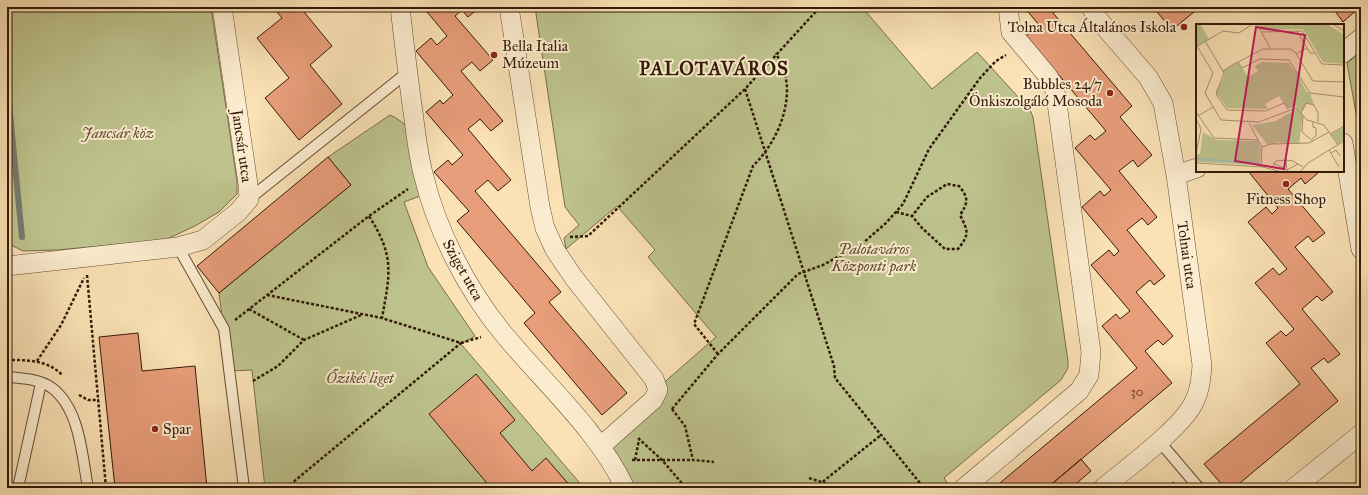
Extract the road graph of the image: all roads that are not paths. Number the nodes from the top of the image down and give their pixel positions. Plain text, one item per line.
1 (222, 7) edge
2 (400, 7) edge
3 (509, 7) edge
4 (1008, 7) edge
5 (1091, 7) edge
6 (1361, 38) edge
7 (1344, 52) edge
8 (408, 72) junction
9 (1344, 149) edge
10 (1196, 168) edge
11 (1176, 175) junction
12 (249, 199) junction
13 (178, 247) junction
14 (1361, 249) edge
15 (9, 266) edge
16 (7, 377) edge
17 (41, 383) junction
18 (1361, 434) edge
19 (1159, 441) junction
20 (606, 454) junction
21 (18, 488) edge
22 (88, 488) edge
23 (244, 488) edge
24 (625, 488) edge
25 (964, 488) edge
26 (1103, 488) edge
27 (1199, 488) edge
28 (1294, 488) edge

1 - 12 street, Jancsár utca
2 - 8 street, Sziget utca
3 - 20 street
4 - 25 street
5 - 11 street, Tolnai utca
6 - 7 street
8 - 12 lane
8 - 20 street, Sziget utca
9 - 14 street
10 - 11 street
11 - 19 street, Tolnai utca
12 - 13 street, Jancsár utca
13 - 15 street, Jancsár utca
13 - 23 lane
16 - 17 lane
17 - 21 lane
17 - 22 lane
18 - 28 street
19 - 26 street, Tolnai utca
19 - 27 lane
20 - 24 street, Sziget utca

